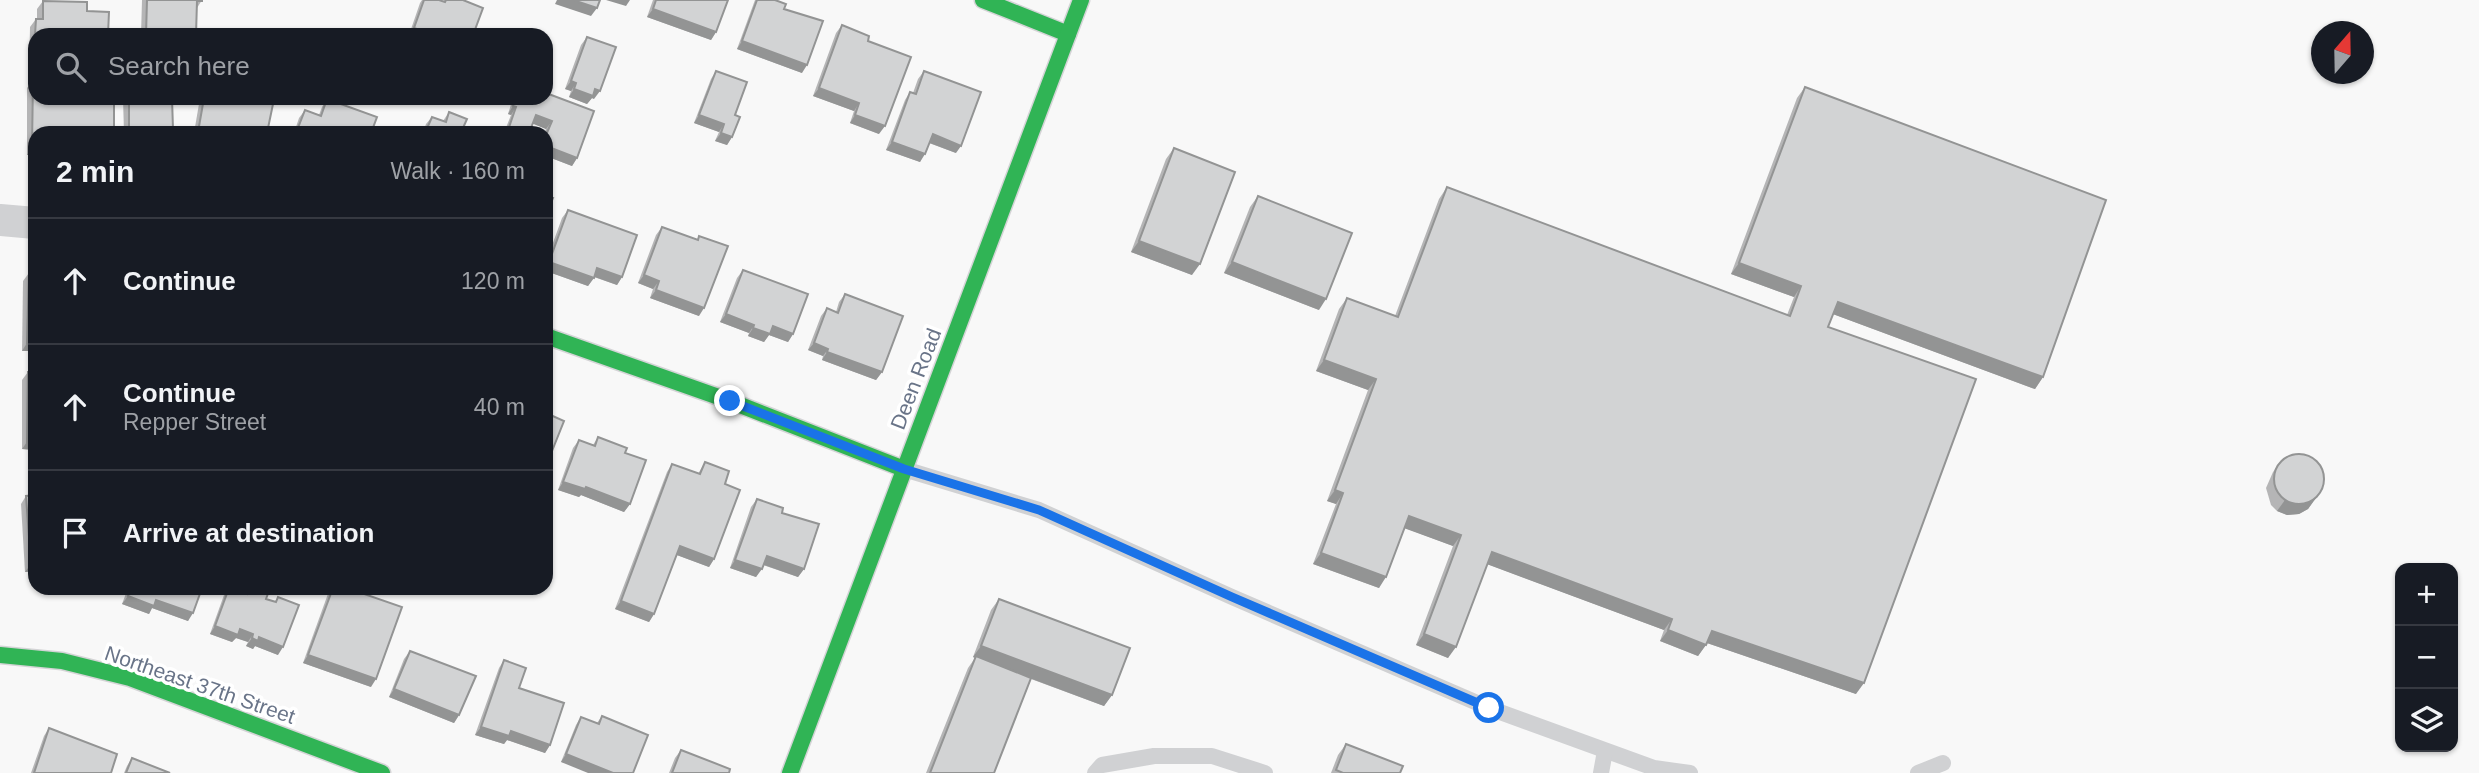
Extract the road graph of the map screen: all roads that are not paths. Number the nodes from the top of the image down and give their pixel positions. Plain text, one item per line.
1 (983, 0) edge
2 (1081, 0) edge
3 (1068, 34) junction
4 (0, 220) edge
5 (28, 222) edge
6 (553, 338) edge
7 (904, 469) junction
8 (0, 655) edge
9 (1605, 751) junction
10 (1943, 763) dead end
11 (382, 773) edge
12 (790, 773) edge
13 (1095, 773) edge
14 (1265, 773) edge
15 (1601, 773) edge
16 (1690, 773) edge
17 (1918, 773) edge

1 - 3 street
2 - 3 street, Deen Road
3 - 7 street, Deen Road
4 - 5 street
6 - 7 street
7 - 9 lane
7 - 12 street, Deen Road
8 - 11 street, Northeast 37th Street
9 - 15 lane
9 - 16 lane
10 - 17 lane
13 - 14 lane

